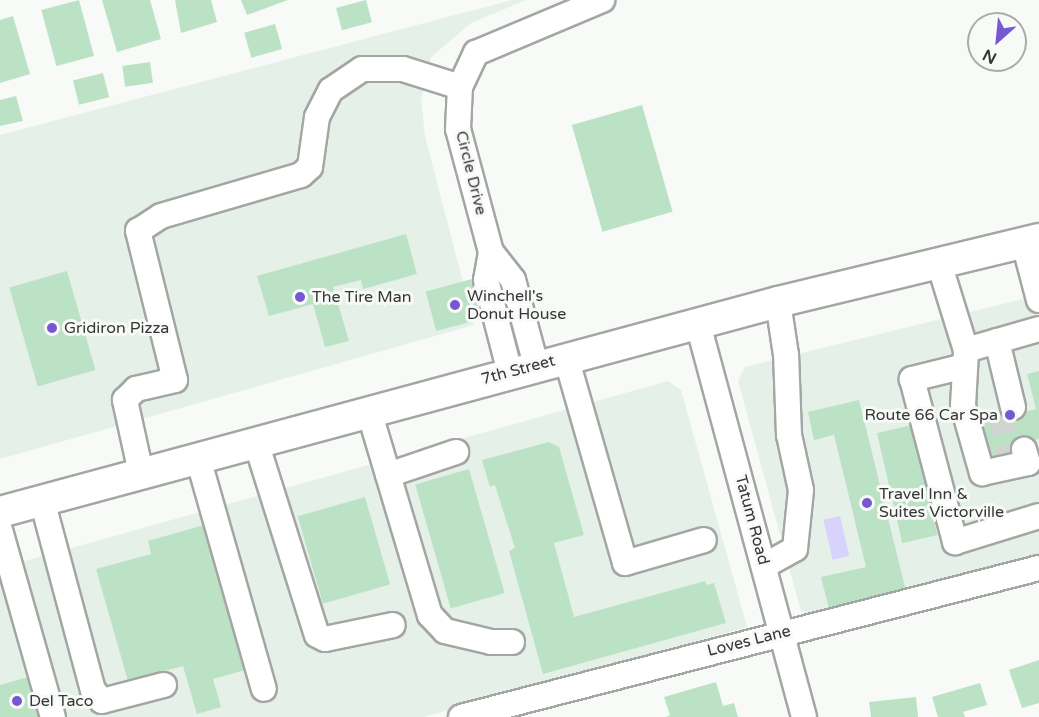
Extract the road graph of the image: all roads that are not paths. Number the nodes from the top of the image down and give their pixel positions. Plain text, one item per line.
1 (602, 0) edge
2 (460, 87) junction
3 (1032, 241) edge
4 (939, 263) junction
5 (1039, 300) edge
6 (778, 302) junction
7 (698, 324) junction
8 (1039, 329) edge
9 (978, 350) junction
10 (566, 357) junction
11 (523, 369) junction
12 (1006, 409) tunnel mouth
13 (369, 411) junction
14 (256, 442) junction
15 (456, 452) dead end
16 (1014, 457) dead end
17 (198, 458) junction
18 (141, 473) junction
19 (388, 475) junction
20 (42, 501) junction
21 (0, 512) edge
22 (1039, 516) edge
23 (0, 530) edge
24 (704, 540) dead end
25 (764, 566) junction
26 (1039, 568) edge
27 (393, 625) dead end
28 (784, 632) junction
29 (512, 642) dead end
30 (164, 685) dead end
31 (264, 689) dead end
32 (535, 696) junction
33 (53, 717) edge
34 (461, 717) edge
35 (522, 717) edge
36 (804, 717) edge

1 - 2 street, Circle Drive
2 - 11 street, Circle Drive
2 - 18 street
3 - 4 main road, 7th Street
3 - 5 street
4 - 6 main road, 7th Street
4 - 9 street
6 - 7 main road, 7th Street
6 - 25 street
7 - 10 main road, 7th Street
7 - 25 street, Tatum Road
8 - 9 street
9 - 12 street
9 - 16 street
9 - 22 street
10 - 11 main road, 7th Street
10 - 24 street
11 - 13 main road, 7th Street
13 - 14 main road, 7th Street
13 - 19 street
14 - 17 main road, 7th Street
14 - 27 street
15 - 19 street
17 - 18 main road, 7th Street
17 - 31 street
18 - 20 main road, 7th Street
19 - 29 street
20 - 21 main road, 7th Street
20 - 30 street
23 - 33 street
25 - 28 street, Tatum Road
26 - 28 street, Loves Lane
28 - 32 street, Loves Lane
28 - 36 street, Tatum Road
32 - 34 street, Loves Lane
32 - 35 street

